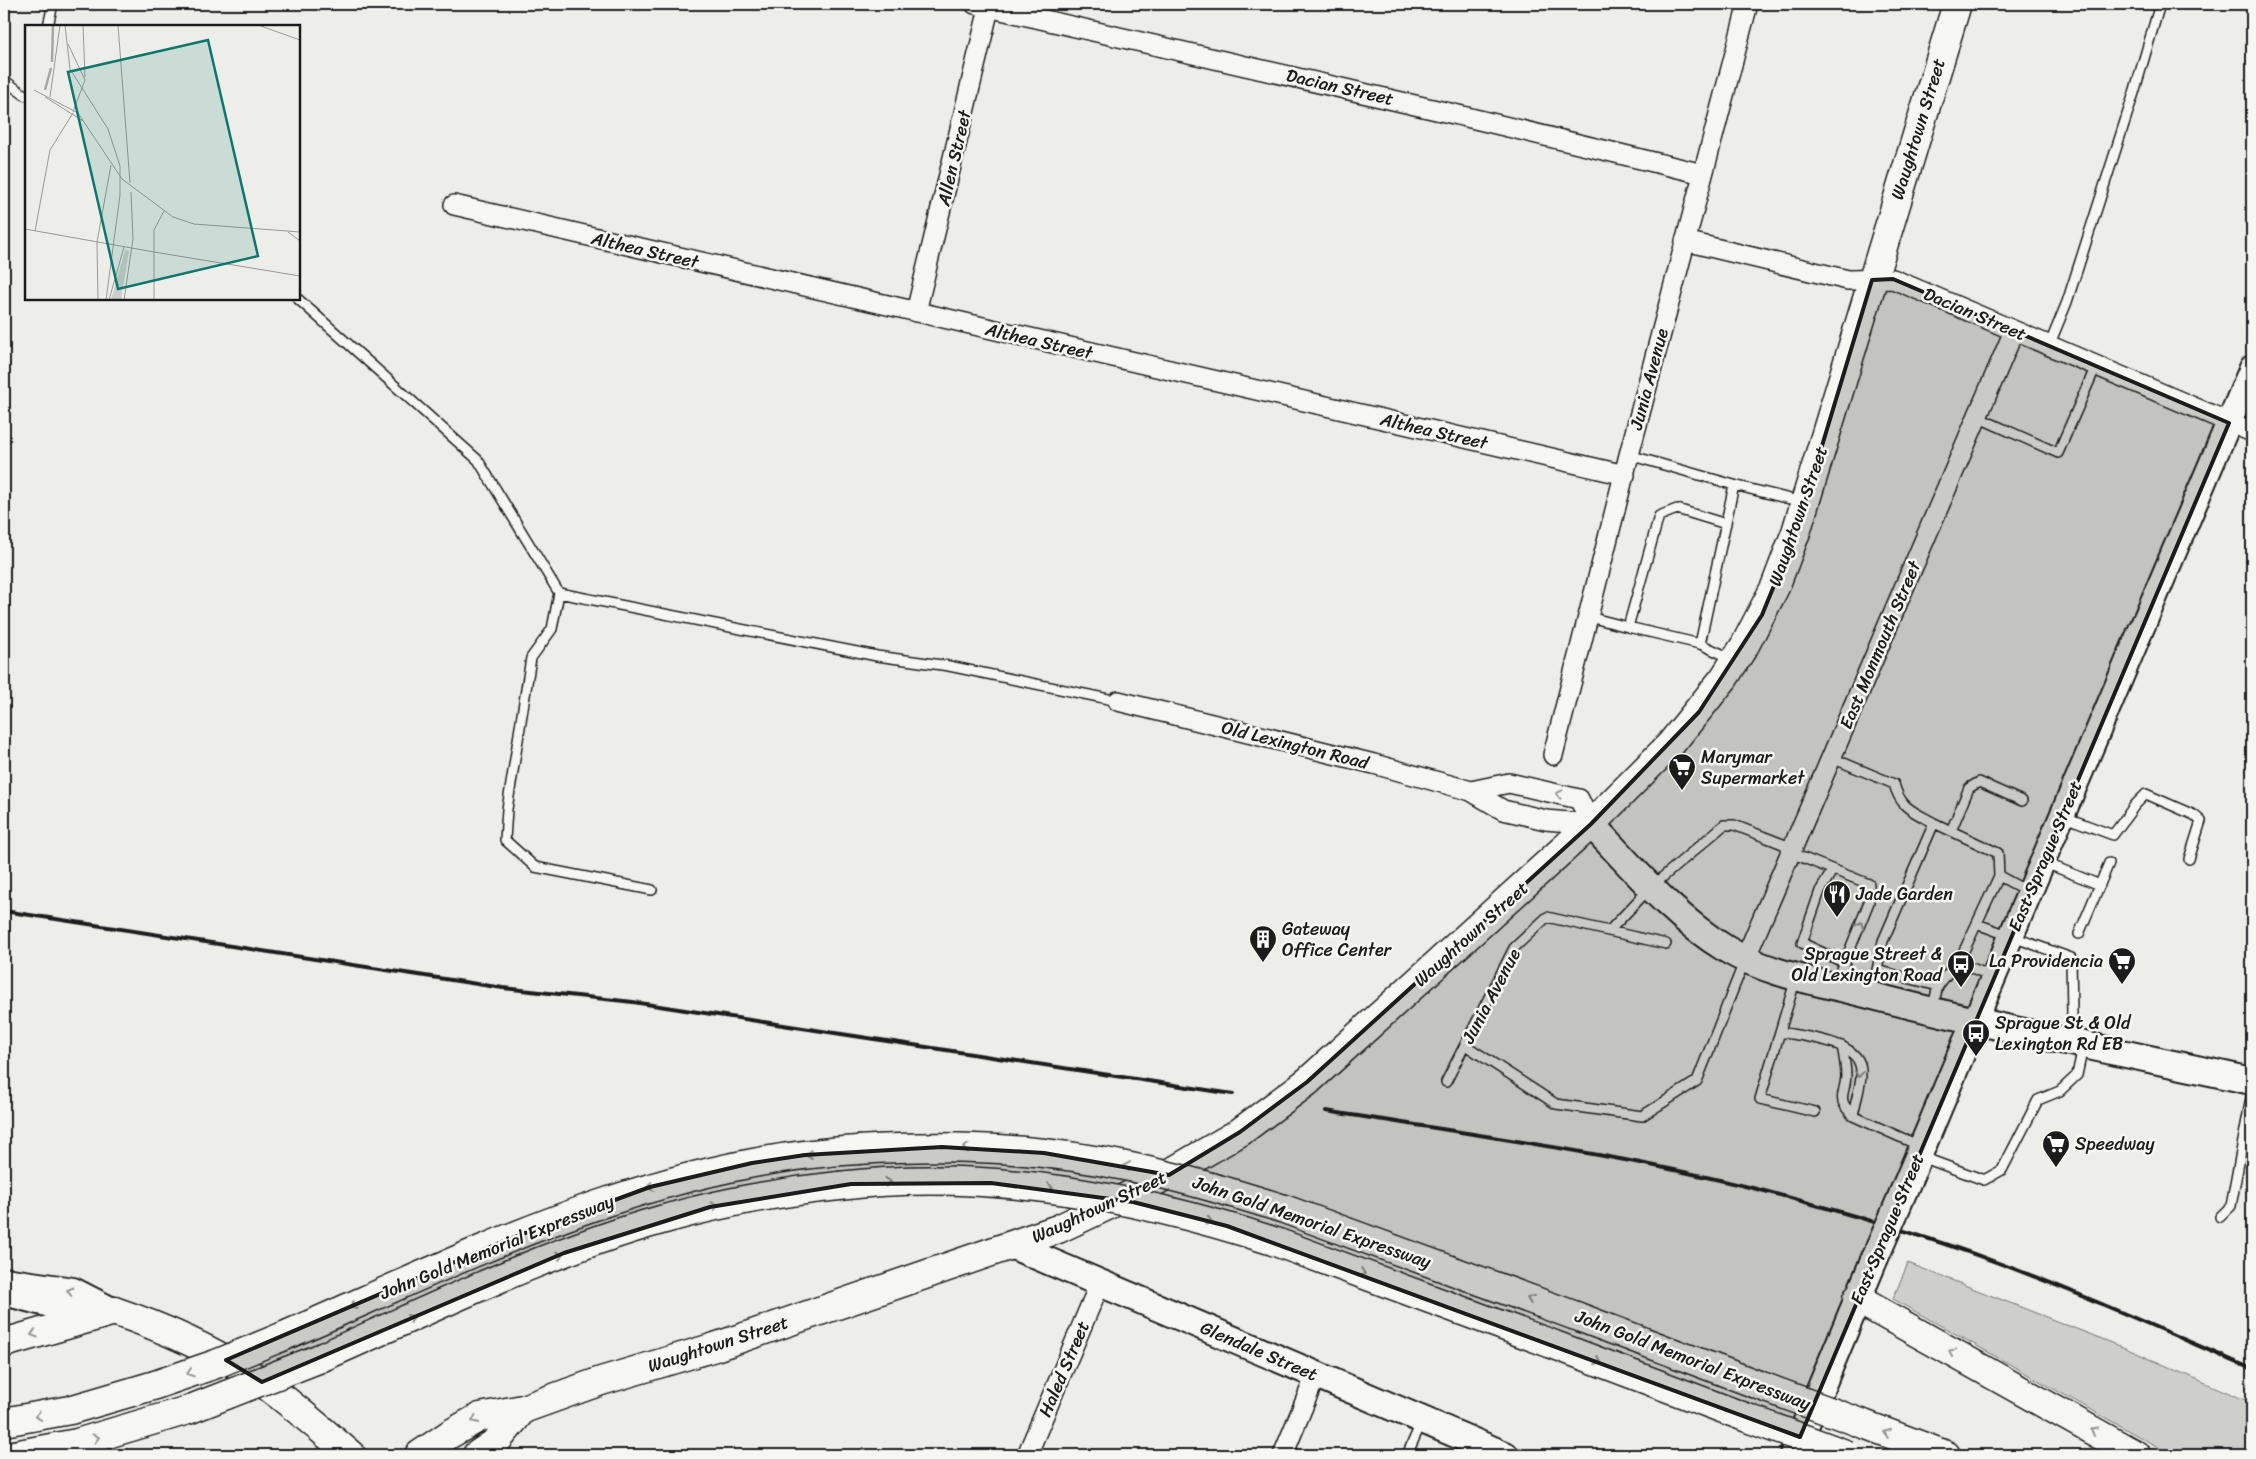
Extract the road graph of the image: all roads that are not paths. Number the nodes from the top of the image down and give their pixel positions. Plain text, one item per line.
1 (53, 4) edge
2 (1748, 4) edge
3 (1957, 4) edge
4 (2160, 4) edge
5 (985, 5) edge
6 (48, 25) edge
7 (4, 80) edge
8 (25, 95) edge
9 (1704, 174) junction
10 (454, 205) dead end
11 (1685, 242) junction
12 (1872, 280) junction
13 (299, 300) edge
14 (916, 312) junction
15 (2014, 331) junction
16 (2049, 346) junction
17 (2096, 366) junction
18 (2252, 368) edge
19 (1977, 417) junction
20 (2229, 423) junction
21 (2252, 432) edge
22 (1629, 455) junction
23 (1625, 475) junction
24 (1734, 485) junction
25 (1805, 503) junction
26 (1726, 524) junction
27 (559, 593) junction
28 (1589, 617) junction
29 (1628, 628) junction
30 (1700, 644) junction
31 (1735, 660) junction
32 (1118, 701) joint
33 (1553, 755) dead end
34 (1832, 758) junction
35 (1471, 791) junction
36 (2022, 801) dead end
37 (2062, 816) junction
38 (1934, 823) junction
39 (1590, 824) junction
40 (1951, 831) junction
41 (1792, 851) junction
42 (2189, 859) dead end
43 (2042, 862) junction
44 (2109, 863) dead end
45 (1832, 871) junction
46 (2000, 876) junction
47 (2100, 885) junction
48 (1651, 887) junction
49 (652, 890) dead end
50 (2030, 892) junction
51 (1977, 924) junction
52 (1609, 931) junction
53 (2078, 934) dead end
54 (2012, 935) junction
55 (1666, 944) dead end
56 (1746, 960) junction
57 (1957, 962) junction
58 (1877, 970) junction
59 (1840, 975) junction
60 (1796, 977) junction
61 (1994, 978) junction
62 (1938, 986) junction
63 (1866, 994) junction
64 (1931, 1011) junction
65 (1975, 1021) junction
66 (1780, 1032) junction
67 (2076, 1043) junction
68 (1464, 1045) junction
69 (1842, 1046) junction
70 (2252, 1081) edge
71 (1446, 1082) dead end
72 (2252, 1092) edge
73 (1815, 1112) dead end
74 (1852, 1116) junction
75 (1920, 1151) junction
76 (2220, 1217) dead end
77 (1013, 1246) junction
78 (4, 1280) edge
79 (1100, 1283) junction
80 (4, 1293) edge
81 (1857, 1299) junction
82 (114, 1311) junction
83 (4, 1343) edge
84 (1316, 1375) junction
85 (523, 1409) junction
86 (1423, 1420) junction
87 (4, 1422) edge
88 (14, 1455) edge
89 (350, 1455) edge
90 (418, 1455) edge
91 (477, 1455) edge
92 (1027, 1455) edge
93 (1283, 1455) edge
94 (1407, 1455) edge
95 (1505, 1455) edge
96 (1793, 1455) edge
97 (1848, 1455) edge
98 (1946, 1455) edge
99 (2136, 1455) edge

1 - 6 lane
2 - 9 street, Junia Avenue
3 - 12 main road, Waughtown Street
4 - 16 lane
5 - 9 street, Dacian Street
5 - 14 street, Allen Street
7 - 8 lane
9 - 11 street, Junia Avenue
10 - 14 street, Althea Street
11 - 12 street, Dacian Street
11 - 22 street, Junia Avenue
12 - 15 street, Dacian Street
12 - 25 main road, Waughtown Street
13 - 27 lane
14 - 23 street, Althea Street
15 - 16 street, Dacian Street
15 - 19 street, East Monmouth Street
16 - 17 street, Dacian Street
17 - 19 lane
17 - 20 street, Dacian Street
18 - 20 street, East Sprague Street
19 - 34 street, East Monmouth Street
20 - 21 street, Dacian Street
20 - 37 street, East Sprague Street
22 - 23 street, Junia Avenue
22 - 24 lane
23 - 28 street, Junia Avenue
24 - 25 lane
24 - 26 lane
25 - 31 main road, Waughtown Street
26 - 29 lane
26 - 30 lane
27 - 32 lane
27 - 49 lane
28 - 29 lane
28 - 33 street, Junia Avenue
29 - 30 lane
30 - 31 lane
31 - 39 main road, Waughtown Street
32 - 35 street, Old Lexington Road
34 - 38 lane
34 - 41 street, East Monmouth Street
35 - 39 street, Old Lexington Road
39 -> 35 street, Old Lexington Road
36 - 40 lane
37 - 42 lane
37 - 43 street, East Sprague Street
38 - 40 lane
38 - 58 lane
39 - 48 main road, Old Lexington Road
39 - 77 main road, Waughtown Street, bridge
40 - 46 lane
41 - 45 lane
41 - 48 lane
41 - 56 street, East Monmouth Street
43 - 47 lane
43 - 50 street, East Sprague Street
44 - 47 lane
45 - 59 lane
59 -> 45 lane
46 - 50 lane
46 - 51 lane
47 - 53 lane
48 - 52 lane
48 - 56 main road, Old Lexington Road
50 - 54 street, East Sprague Street
51 - 54 lane
51 - 57 lane
52 - 55 lane
52 - 68 lane, Junia Avenue
54 - 61 street, East Sprague Street
54 - 67 lane
56 - 60 main road, Old Lexington Road
56 - 68 lane
57 - 61 lane
57 - 62 lane
58 - 62 lane
58 - 63 lane
59 - 60 main road, Old Lexington Road
59 - 63 main road, Old Lexington Road
60 - 66 lane
61 - 65 street, East Sprague Street
62 - 64 lane
63 - 64 main road, Old Lexington Road
64 - 65 main road, Old Lexington Road
65 - 67 main road, Old Lexington Road
65 - 75 main road, East Sprague Street
66 - 69 lane
66 - 73 lane
67 - 70 main road, Old Lexington Road
67 - 75 lane
68 - 71 lane, Junia Avenue
69 - 74 lane
69 -> 74 lane
72 - 76 lane
74 - 75 lane
75 - 81 main road, East Sprague Street, bridge
77 - 79 main road, Glendale Street
77 - 85 main road, Waughtown Street
82 -> 78 street
79 - 84 main road, Glendale Street
79 - 92 street, Haled Street
80 - 82 street
81 - 96 main road, East Sprague Street
99 -> 81 main road
82 -> 83 main road
82 - 89 main road
84 - 86 main road, Glendale Street
84 - 93 street
85 -> 90 main road, Waughtown Street
85 - 91 main road
86 - 94 lane
86 - 95 main road, Glendale Street
98 -> 87 main road, John Gold Memorial Expressway, bridge
88 -> 97 main road, John Gold Memorial Expressway, bridge

